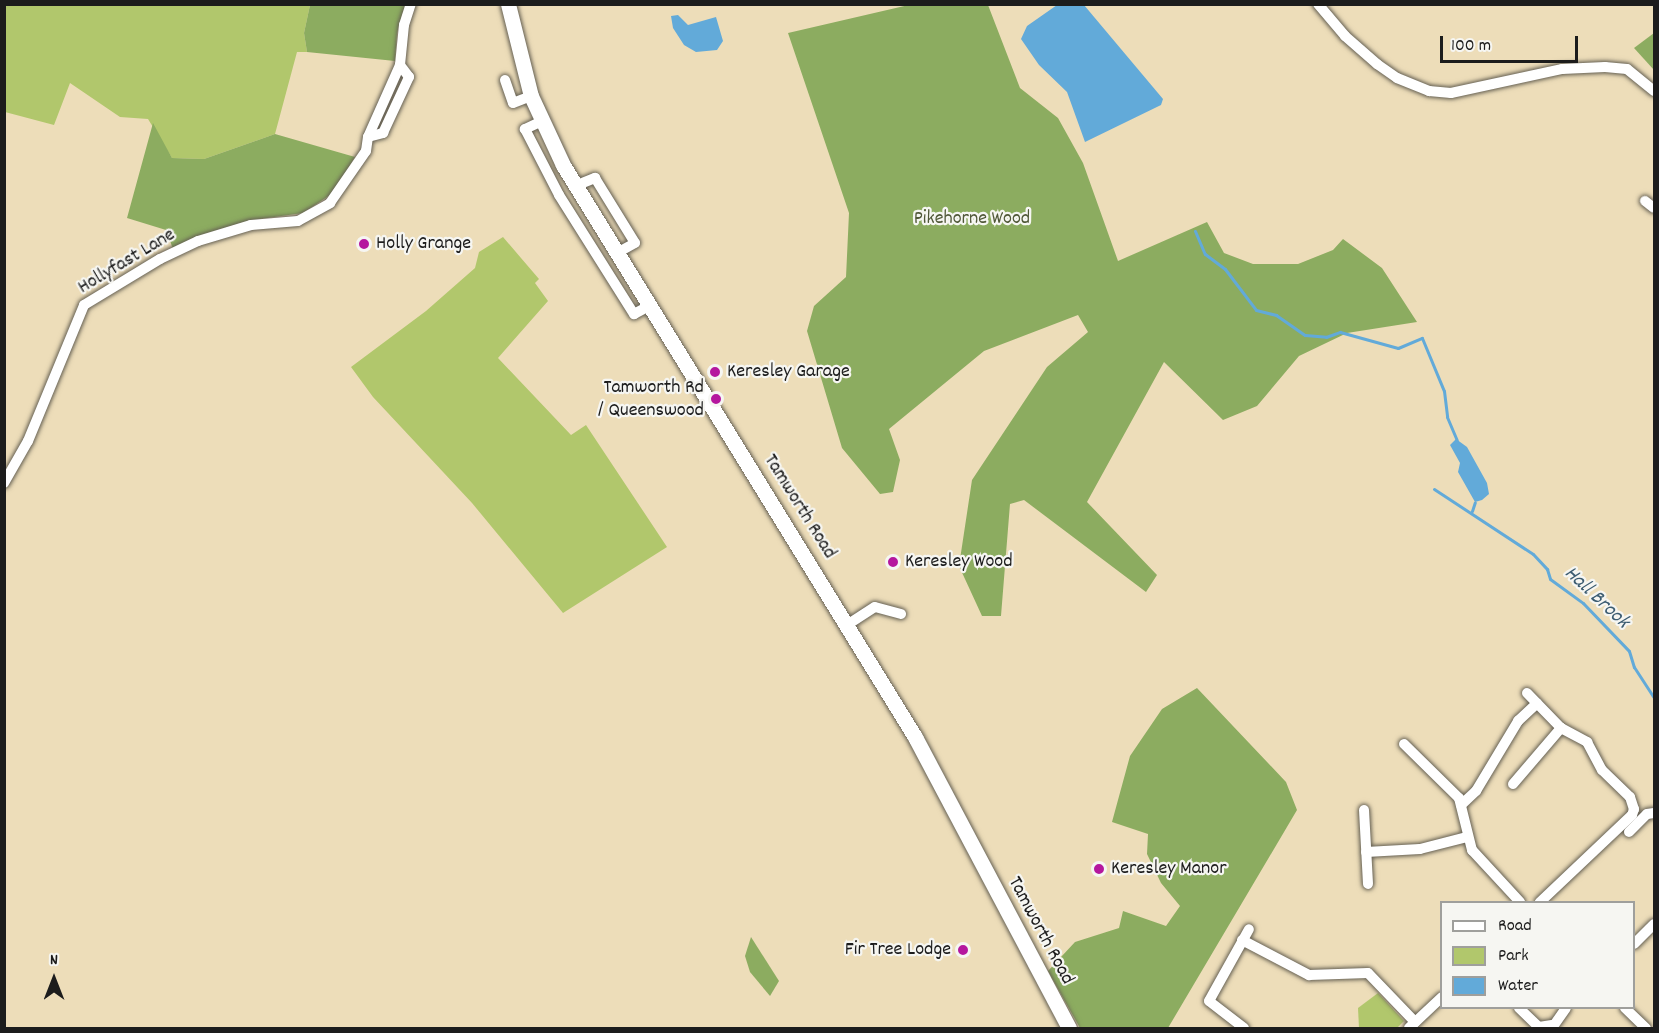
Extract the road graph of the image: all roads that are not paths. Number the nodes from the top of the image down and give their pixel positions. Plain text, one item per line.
1 (411, 4) edge
2 (508, 4) edge
3 (1318, 4) edge
4 (505, 80) dead end
5 (1654, 91) edge
6 (531, 96) junction
7 (540, 122) junction
8 (575, 186) junction
9 (617, 253) junction
10 (649, 306) junction
11 (4, 483) edge
12 (901, 614) dead end
13 (847, 625) junction
14 (1527, 693) dead end
15 (1537, 703) junction
16 (1561, 728) junction
17 (1404, 744) dead end
18 (1513, 784) dead end
19 (1461, 805) junction
20 (1364, 810) dead end
21 (1654, 813) edge
22 (1629, 832) dead end
23 (1467, 837) junction
24 (1366, 852) junction
25 (1368, 884) dead end
26 (1518, 901) edge
27 (1544, 901) edge
28 (1654, 924) edge
29 (1249, 928) dead end
30 (1242, 940) junction
31 (1635, 943) edge
32 (1440, 999) edge
33 (1520, 1009) edge
34 (1565, 1009) edge
35 (1626, 1009) edge
36 (1412, 1025) edge
37 (1552, 1027) edge
38 (1646, 1028) edge
39 (1070, 1029) edge
40 (1244, 1029) edge

1 - 11 street, Hollyfast Lane
2 - 6 main road, Tamworth Road
3 - 5 street
4 - 6 street
6 - 7 main road, Tamworth Road
7 - 8 main road, Tamworth Road
7 - 10 street
8 - 9 main road, Tamworth Road
8 - 9 street
9 - 10 main road, Tamworth Road
10 - 13 main road, Tamworth Road
12 - 13 street
13 - 39 main road, Tamworth Road
14 - 15 street
15 - 16 street
15 - 19 street
16 - 18 street
16 - 27 street
17 - 19 street
19 - 23 street
20 - 24 street
21 - 22 street
23 - 24 street
23 - 26 street
24 - 25 street
28 - 31 street
29 - 30 street
30 - 36 street
30 - 40 street
32 - 36 street
33 - 37 street
34 - 37 street
35 - 38 street

